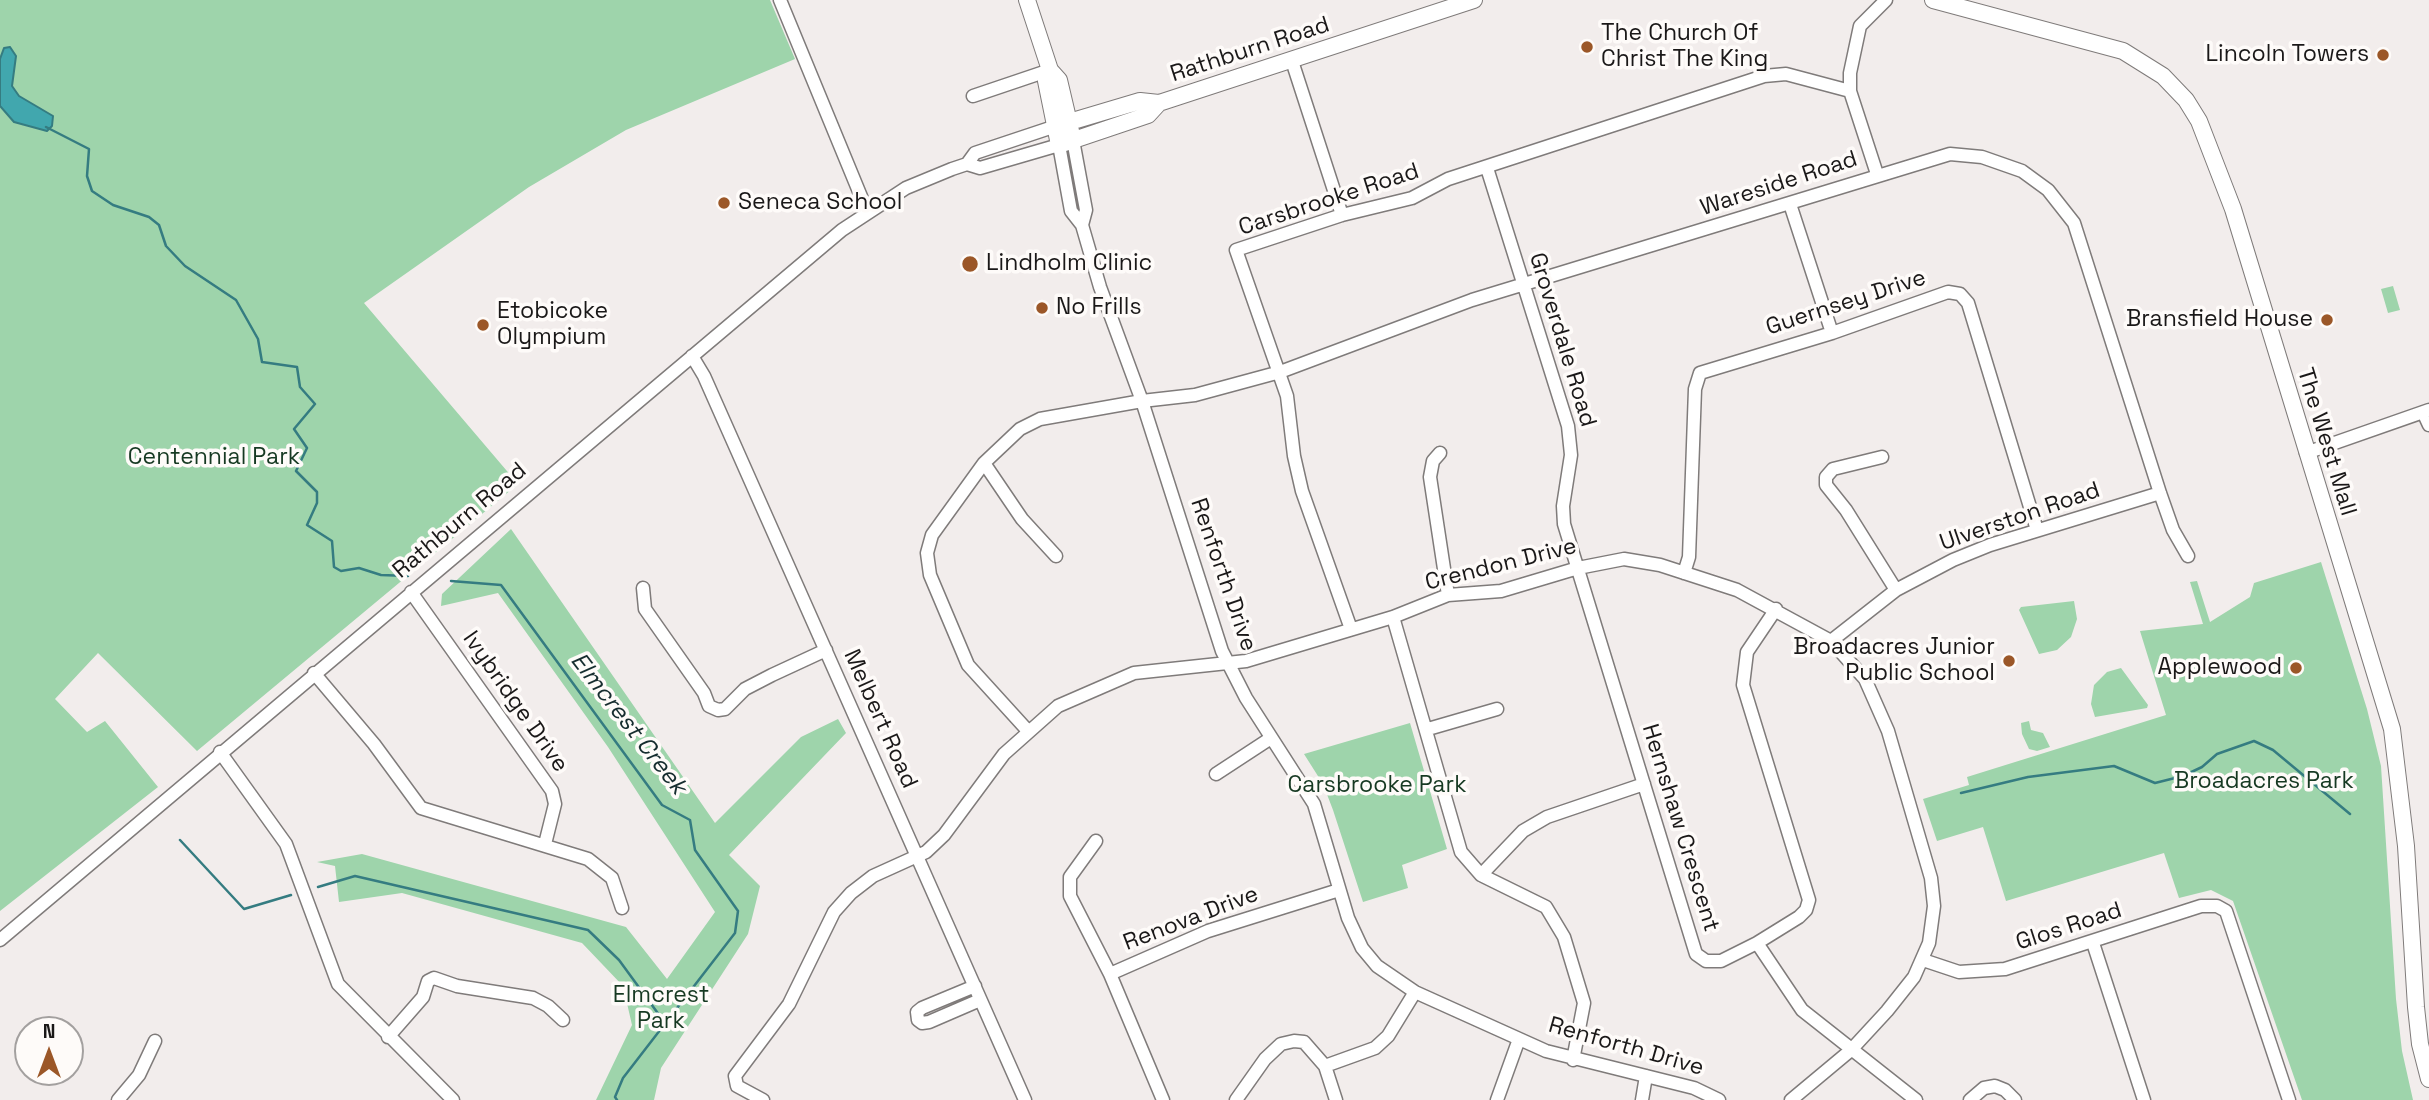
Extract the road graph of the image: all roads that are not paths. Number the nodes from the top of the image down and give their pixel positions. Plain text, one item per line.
1 (780, 0) edge
2 (1027, 0) edge
3 (1474, 0) edge
4 (1886, 0) edge
5 (1933, 0) edge
6 (1292, 61) junction
7 (1050, 70) junction
8 (1850, 91) junction
9 (973, 96) dead end
10 (1159, 103) junction
11 (1062, 124) junction
12 (1066, 143) junction
13 (967, 164) junction
14 (1488, 168) junction
15 (1877, 174) junction
16 (1790, 204) junction
17 (867, 211) junction
18 (1342, 215) junction
19 (1524, 284) junction
20 (1832, 333) junction
21 (692, 356) junction
22 (1280, 372) junction
23 (1142, 401) junction
24 (2427, 412) edge
25 (2429, 425) edge
26 (1440, 453) dead end
27 (2306, 453) junction
28 (1882, 457) dead end
29 (984, 463) junction
30 (2160, 493) junction
31 (2037, 530) junction
32 (1056, 555) dead end
33 (2189, 556) dead end
34 (1578, 568) junction
35 (1684, 573) junction
36 (643, 588) dead end
37 (1896, 590) junction
38 (411, 592) junction
39 (1448, 595) junction
40 (1776, 609) junction
41 (1393, 617) junction
42 (1351, 629) junction
43 (1831, 642) junction
44 (826, 650) junction
45 (1229, 664) junction
46 (314, 673) junction
47 (1497, 709) dead end
48 (1428, 729) junction
49 (1028, 731) junction
50 (1271, 738) junction
51 (220, 752) junction
52 (1216, 774) dead end
53 (1644, 784) junction
54 (1096, 841) dead end
55 (545, 844) junction
56 (918, 856) junction
57 (1481, 875) junction
58 (1339, 890) junction
59 (622, 908) dead end
60 (0, 940) edge
61 (1757, 943) junction
62 (2093, 943) junction
63 (1923, 960) junction
64 (1110, 974) junction
65 (975, 986) junction
66 (1415, 992) junction
67 (980, 1000) junction
68 (563, 1020) dead end
69 (388, 1037) junction
70 (1519, 1039) junction
71 (155, 1041) dead end
72 (1851, 1050) junction
73 (1573, 1060) junction
74 (1325, 1066) junction
75 (1646, 1076) junction
76 (2429, 1079) edge
77 (118, 1100) edge
78 (453, 1100) edge
79 (763, 1100) edge
80 (1026, 1100) edge
81 (1163, 1100) edge
82 (1236, 1100) edge
83 (1336, 1100) edge
84 (1497, 1100) edge
85 (1642, 1100) edge
86 (1719, 1100) edge
87 (1791, 1100) edge
88 (1916, 1100) edge
89 (1970, 1100) edge
90 (2015, 1100) edge
91 (2144, 1100) edge
92 (2289, 1100) edge

1 - 17 street
2 - 7 main road, Renforth Drive
3 - 6 main road, Rathburn Road
4 - 8 street
5 - 27 main road, The West Mall
6 - 10 main road, Rathburn Road
6 - 18 street
7 - 9 street
7 - 11 main road, Renforth Drive
8 - 14 street, Carsbrooke Road
8 - 15 street
10 - 11 main road, Rathburn Road
10 - 12 main road, Rathburn Road
11 - 12 main road, Renforth Drive
11 - 13 street, Rathburn Road
12 - 13 street, Rathburn Road
12 - 23 street, Renforth Drive
13 - 17 street, Rathburn Road
14 - 18 street, Carsbrooke Road
14 - 19 street, Groverdale Road
15 - 16 street, Wareside Road
15 - 30 street, Wareside Road
16 - 19 street, Wareside Road
16 - 20 street
17 - 21 street, Rathburn Road
18 - 22 street, Carsbrooke Road
19 - 22 street, Wareside Road
19 - 34 street, Groverdale Road
20 - 31 street, Guernsey Drive
20 - 35 street, Guernsey Drive
21 - 38 street, Rathburn Road
21 - 44 street, Melbert Road
22 - 23 street, Wareside Road
22 - 42 street, Carsbrooke Road
23 - 29 street, Wareside Road
23 - 45 street, Renforth Drive
24 - 25 street
24 - 27 street
26 - 39 street
27 - 76 main road, The West Mall
28 - 37 street
29 - 32 street
29 - 49 street, Wareside Road
30 - 31 street, Ulverston Road
30 - 33 street, Wareside Road
31 - 37 street, Ulverston Road
34 - 35 street, Crendon Drive
34 - 39 street, Crendon Drive
34 - 53 street, Hernshaw Crescent
35 - 40 street, Crendon Drive
36 - 44 street
37 - 43 street, Ulverston Road
38 - 46 street, Rathburn Road
38 - 55 street, Ivybridge Drive
39 - 41 street, Crendon Drive
40 - 43 street, Crendon Drive
40 - 61 street, Hernshaw Crescent
41 - 42 street, Crendon Drive
41 - 48 street
42 - 45 street, Crendon Drive
43 - 63 street, Crendon Drive
44 - 56 street, Melbert Road
45 - 49 street, Crendon Drive
45 - 50 street, Renforth Drive
46 - 51 street, Rathburn Road
46 - 55 street
47 - 48 street
48 - 57 street
49 - 56 street, Crendon Drive
50 - 52 street
50 - 58 street, Renforth Drive
51 - 60 street, Rathburn Road
51 - 69 street
53 - 57 street
53 - 61 street, Hernshaw Crescent
54 - 64 street
55 - 59 street
56 - 65 street, Melbert Road
56 - 79 street, Crendon Drive
57 - 73 street
58 - 64 street, Renova Drive
58 - 66 street, Renforth Drive
61 - 72 street
62 - 63 street, Glos Road
62 - 91 street
62 - 92 street, Glos Road
63 - 72 street, Crendon Drive
64 - 81 street, Renova Drive
65 - 67 street, Melbert Road
65 - 67 street
66 - 70 street, Renforth Drive
66 - 74 street
67 - 80 street, Melbert Road
68 - 69 street
69 - 78 street
70 - 73 street, Renforth Drive
70 - 84 street
71 - 77 street
72 - 87 street, Crendon Drive
72 - 88 street
73 - 75 street, Renforth Drive
74 - 82 street
74 - 83 street
75 - 85 street
75 - 86 street, Renforth Drive
89 - 90 street

